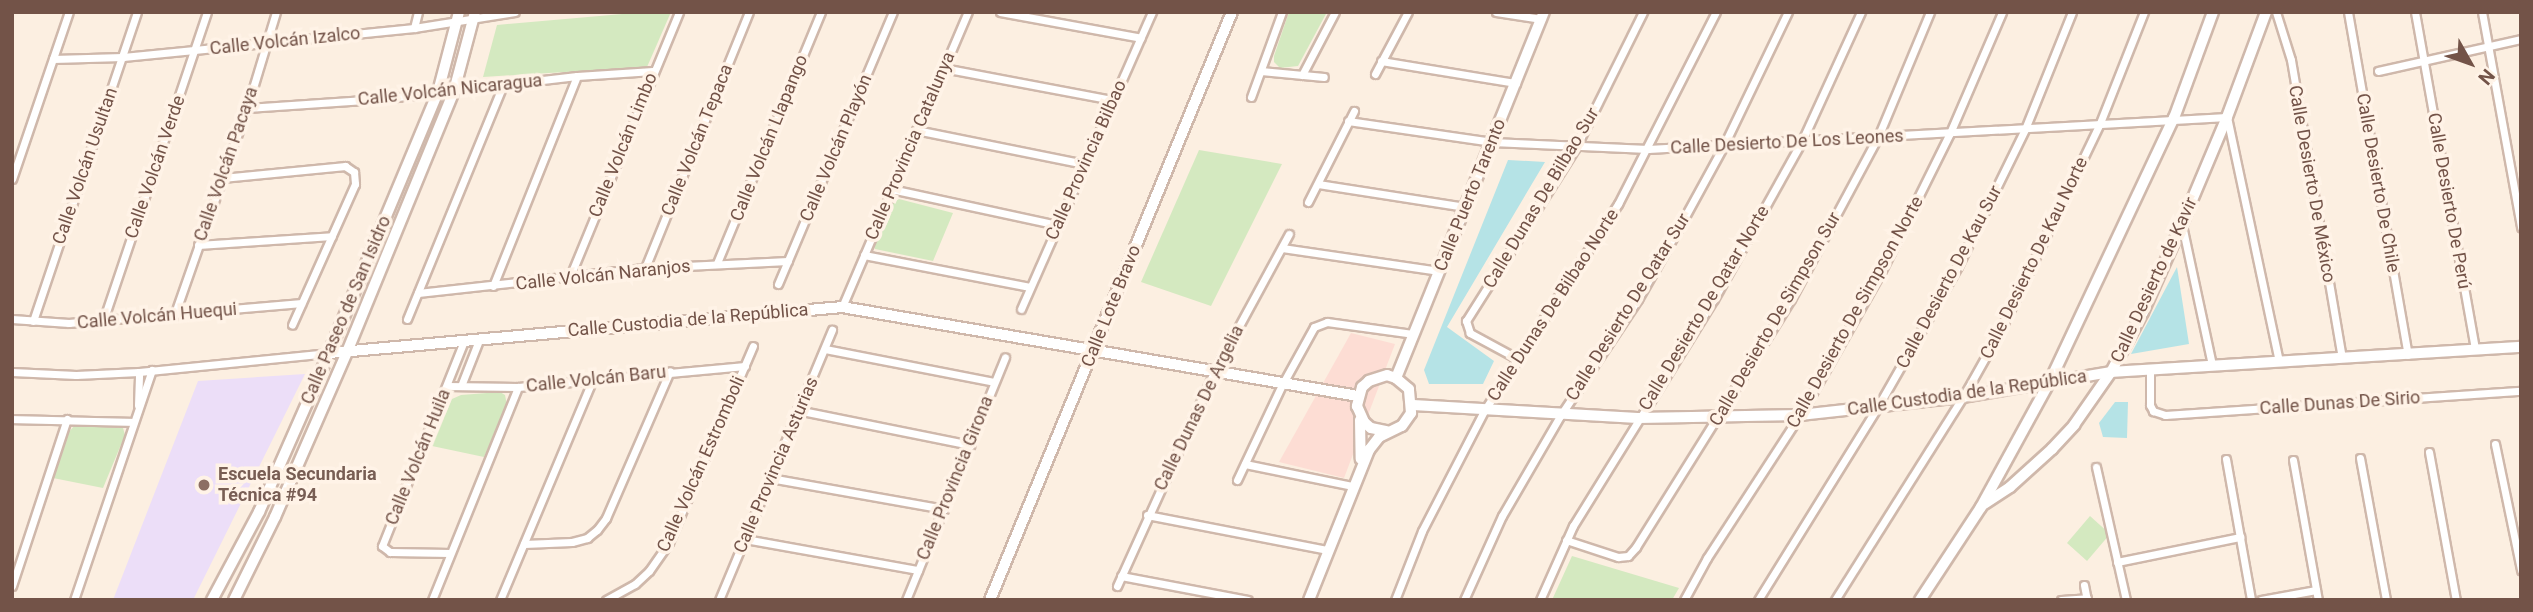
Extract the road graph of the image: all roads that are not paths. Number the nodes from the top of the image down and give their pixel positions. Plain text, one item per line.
1 (69, 12) edge
2 (138, 12) edge
3 (207, 12) edge
4 (276, 12) edge
5 (418, 12) edge
6 (516, 12) edge
7 (679, 12) edge
8 (749, 12) edge
9 (821, 12) edge
10 (893, 12) edge
11 (968, 12) edge
12 (1000, 12) edge
13 (1152, 12) edge
14 (1232, 12) edge
15 (1282, 12) edge
16 (1335, 12) edge
17 (1408, 12) edge
18 (1496, 12) edge
19 (1643, 12) edge
20 (1716, 12) edge
21 (1788, 12) edge
22 (1861, 12) edge
23 (1930, 12) edge
24 (2001, 12) edge
25 (2072, 12) edge
26 (2144, 12) edge
27 (2213, 12) edge
28 (2266, 12) edge
29 (2276, 12) edge
30 (2348, 12) edge
31 (2415, 12) edge
32 (2483, 12) edge
33 (474, 16) edge
34 (1543, 16) edge
35 (458, 17) edge
36 (414, 28) junction
37 (1141, 38) junction
38 (2521, 39) edge
39 (265, 43) junction
40 (2490, 47) junction
41 (195, 50) junction
42 (122, 57) junction
43 (53, 60) junction
44 (1381, 61) junction
45 (2424, 63) junction
46 (943, 68) junction
47 (653, 71) junction
48 (1261, 71) junction
49 (2378, 71) dead end
50 (1375, 74) dead end
51 (577, 75) junction
52 (1302, 75) junction
53 (1324, 77) dead end
54 (1516, 83) junction
55 (503, 85) junction
56 (454, 91) junction
57 (438, 92) junction
58 (1251, 97) dead end
59 (1114, 100) junction
60 (247, 108) junction
61 (1354, 111) dead end
62 (2227, 117) junction
63 (2174, 118) junction
64 (1348, 121) junction
65 (2100, 123) junction
66 (2025, 129) junction
67 (916, 130) junction
68 (1950, 134) junction
69 (1878, 137) junction
70 (1492, 142) junction
71 (1801, 143) junction
72 (1576, 147) junction
73 (1723, 147) junction
74 (1648, 149) junction
75 (1086, 164) junction
76 (222, 178) junction
77 (12, 179) edge
78 (1318, 184) junction
79 (891, 189) junction
80 (1308, 202) dead end
81 (1465, 206) junction
82 (2182, 224) junction
83 (1058, 225) junction
84 (2521, 227) edge
85 (1289, 234) dead end
86 (332, 236) junction
87 (198, 245) junction
88 (1282, 248) junction
89 (864, 255) junction
90 (788, 261) junction
91 (718, 263) junction
92 (645, 268) junction
93 (1439, 271) junction
94 (569, 279) junction
95 (778, 284) dead end
96 (493, 286) junction
97 (1030, 287) junction
98 (418, 293) junction
99 (301, 303) junction
100 (842, 307) junction
101 (1021, 309) dead end
102 (174, 316) junction
103 (12, 319) edge
104 (407, 319) dead end
105 (33, 321) junction
106 (103, 321) junction
107 (292, 325) dead end
108 (832, 330) dead end
109 (1414, 334) junction
110 (479, 340) junction
111 (464, 341) junction
112 (753, 346) dead end
113 (2521, 347) edge
114 (825, 349) junction
115 (2475, 349) junction
116 (1093, 350) junction
117 (347, 352) junction
118 (329, 353) junction
119 (2408, 355) junction
120 (1004, 357) dead end
121 (2342, 358) junction
122 (1518, 359) junction
123 (2279, 361) junction
124 (2212, 365) junction
125 (745, 366) junction
126 (152, 370) junction
127 (2150, 370) junction
128 (12, 372) edge
129 (139, 372) junction
130 (670, 372) junction
131 (1214, 372) junction
132 (2111, 372) junction
133 (1396, 378) junction
134 (593, 379) junction
135 (2050, 381) junction
136 (994, 382) junction
137 (1282, 385) junction
138 (447, 386) junction
139 (461, 386) junction
140 (517, 387) junction
141 (2521, 391) edge
142 (1358, 396) junction
143 (1964, 397) junction
144 (138, 405) junction
145 (1413, 405) junction
146 (1877, 408) junction
147 (797, 410) junction
148 (1484, 411) junction
149 (1359, 415) junction
150 (1800, 415) junction
151 (1560, 416) junction
152 (12, 418) edge
153 (1639, 418) junction
154 (1719, 418) junction
155 (68, 419) junction
156 (133, 422) junction
157 (1387, 431) junction
158 (2495, 444) dead end
159 (970, 445) junction
160 (2429, 452) dead end
161 (2360, 458) dead end
162 (2226, 459) dead end
163 (2293, 460) dead end
164 (1245, 464) junction
165 (2096, 467) dead end
166 (1360, 469) junction
167 (771, 478) junction
168 (1237, 480) dead end
169 (1352, 486) junction
170 (1981, 507) junction
171 (943, 509) junction
172 (1147, 515) junction
173 (2240, 537) junction
174 (744, 539) junction
175 (1566, 540) junction
176 (524, 544) junction
177 (1327, 550) junction
178 (450, 553) junction
179 (12, 557) edge
180 (22, 557) junction
181 (2117, 562) junction
182 (918, 570) junction
183 (2521, 570) edge
184 (1121, 576) junction
185 (2084, 585) dead end
186 (12, 586) edge
187 (1117, 586) dead end
188 (2316, 590) junction
189 (722, 599) edge
190 (2087, 599) edge
191 (74, 600) edge
192 (212, 600) edge
193 (234, 600) edge
194 (432, 600) edge
195 (500, 600) edge
196 (606, 600) edge
197 (906, 600) edge
198 (990, 600) edge
199 (1248, 600) edge
200 (1309, 600) edge
201 (1395, 600) edge
202 (1464, 600) edge
203 (1540, 600) edge
204 (1684, 600) edge
205 (1758, 600) edge
206 (1835, 600) edge
207 (1920, 600) edge
208 (2061, 600) edge
209 (2126, 600) edge
210 (2251, 600) edge
211 (2261, 600) edge
212 (2318, 600) edge
213 (2386, 600) edge
214 (2456, 600) edge

1 - 43 street
2 - 42 street, Calle Volcán Usultan
3 - 41 street, Calle Volcán Verde
4 - 39 street, Calle Volcán Pacaya
5 - 36 street
6 - 33 street, Calle Volcán Izalco
7 - 47 street, Calle Volcán Limbo
8 - 92 street, Calle Volcán Tepaca
9 - 91 street, Calle Volcán Llapango
10 - 90 street, Calle Volcán Playón
11 - 46 street, Calle Provincia Catalunya
12 - 37 street
13 - 37 street, Calle Provincia Bilbao
14 - 116 street, Calle Lote Bravo
15 - 48 street
16 - 52 street
17 - 44 street
18 - 34 street
19 - 72 street, Calle Dunas De Bilbao Sur
20 - 74 street, Calle Dunas De Bilbao Norte
21 - 73 street, Calle Desierto De Qatar Sur
22 - 71 street, Calle Desierto De Qatar Norte
23 - 69 street, Calle Desierto De Simpson Sur
24 - 68 street, Calle Desierto De Simpson Norte
25 - 66 street, Calle Desierto De Kau Sur
26 - 65 street, Calle Desierto De Kau Norte
27 - 63 street, Calle Desierto de Kavir
28 - 62 street, Calle Desierto de Kavir
29 - 121 street, Calle Desierto De México
30 - 119 street, Calle Desierto De Chile
31 - 45 street, Calle Desierto De Perú
32 - 40 street
33 - 35 street, Calle Volcán Izalco
33 - 56 main road, Calle Paseo de San Isidro
34 - 54 main road, Calle Puerto Tarento
35 - 36 street, Calle Volcán Izalco
35 - 57 main road, Calle Paseo de San Isidro
36 - 39 street, Calle Volcán Izalco
37 - 59 street, Calle Provincia Bilbao
38 - 40 street
39 - 41 street, Calle Volcán Izalco
39 - 60 street, Calle Volcán Pacaya
40 - 45 street
40 - 84 street
41 - 42 street, Calle Volcán Izalco
41 - 106 street, Calle Volcán Verde
42 - 43 street, Calle Volcán Izalco
42 - 105 street, Calle Volcán Usultan
43 - 77 street
44 - 50 street
44 - 54 street
45 - 49 street
45 - 115 street, Calle Desierto De Perú
46 - 59 street
46 - 67 street, Calle Provincia Catalunya
47 - 51 street, Calle Volcán Nicaragua
47 - 94 street, Calle Volcán Limbo
48 - 52 street
48 - 58 street
51 - 55 street, Calle Volcán Nicaragua
51 - 96 street
52 - 53 street
54 - 70 main road, Calle Puerto Tarento
55 - 56 street, Calle Volcán Nicaragua
55 - 98 street
56 - 57 street, Calle Volcán Nicaragua
56 - 117 main road, Calle Paseo de San Isidro
57 - 60 street, Calle Volcán Nicaragua
57 - 118 main road, Calle Paseo de San Isidro
59 - 75 street, Calle Provincia Bilbao
60 - 76 street, Calle Volcán Pacaya
61 - 64 street
62 - 63 street, Calle Desierto De Los Leones
62 - 82 street, Calle Desierto de Kavir
62 - 123 street
63 - 65 street, Calle Desierto De Los Leones
63 - 135 street, Calle Desierto de Kavir
64 - 70 street, Calle Desierto De Los Leones
64 - 78 street
65 - 66 street, Calle Desierto De Los Leones
65 - 143 street, Calle Desierto De Kau Norte
66 - 68 street, Calle Desierto De Los Leones
66 - 146 street, Calle Desierto De Kau Sur
67 - 75 street
67 - 79 street, Calle Provincia Catalunya
68 - 69 street, Calle Desierto De Los Leones
68 - 150 street, Calle Desierto De Simpson Norte
69 - 71 street, Calle Desierto De Los Leones
69 - 154 street, Calle Desierto De Simpson Sur
70 - 72 street, Calle Desierto De Los Leones
70 - 81 main road, Calle Puerto Tarento
71 - 73 street, Calle Desierto De Los Leones
71 - 153 street, Calle Desierto De Qatar Norte
72 - 74 street, Calle Desierto De Los Leones
72 - 122 street, Calle Dunas De Bilbao Sur
73 - 74 street, Calle Desierto De Los Leones
73 - 151 street, Calle Desierto De Qatar Sur
74 - 122 street, Calle Dunas De Bilbao Norte
75 - 83 street, Calle Provincia Bilbao
76 - 86 street
76 - 87 street, Calle Volcán Pacaya
78 - 80 street
78 - 81 street
79 - 83 street
79 - 89 street, Calle Provincia Catalunya
81 - 93 main road, Calle Puerto Tarento
82 - 124 street
82 - 132 street, Calle Desierto de Kavir
83 - 97 street, Calle Provincia Bilbao
85 - 88 street, Calle Dunas De Argelia
86 - 87 street
86 - 99 street
87 - 102 street, Calle Volcán Pacaya
88 - 93 street
88 - 131 street, Calle Dunas De Argelia
89 - 97 street
89 - 100 street, Calle Provincia Catalunya
90 - 91 street, Calle Volcán Naranjos
90 - 95 street, Calle Volcán Playón
91 - 92 street, Calle Volcán Naranjos
92 - 94 street, Calle Volcán Naranjos
93 - 109 main road, Calle Puerto Tarento
94 - 96 street, Calle Volcán Naranjos
96 - 98 street, Calle Volcán Naranjos
97 - 101 street, Calle Provincia Bilbao
98 - 104 street
99 - 102 street, Calle Volcán Huequi
99 - 107 street
100 - 110 main road, Calle Custodia de la República
100 - 116 main road, Calle Custodia de la República
102 - 106 street, Calle Volcán Huequi
103 - 105 street, Calle Volcán Huequi
105 - 106 street, Calle Volcán Huequi
108 - 114 street, Calle Provincia Asturias
109 - 133 main road, Calle Puerto Tarento
109 - 137 street
110 - 111 main road, Calle Custodia de la República
110 - 139 street, Calle Volcán Huila
111 - 117 main road, Calle Custodia de la República
111 - 138 street, Calle Volcán Huila
112 - 125 street, Calle Volcán Estromboli
113 - 115 main road, Calle Custodia de la República
114 - 136 street
114 - 147 street, Calle Provincia Asturias
115 - 119 main road, Calle Custodia de la República
116 - 131 main road, Calle Custodia de la República
116 - 198 street, Calle Lote Bravo
117 - 118 main road, Calle Custodia de la República
117 - 193 street, Calle Paseo de San Isidro
118 - 126 street, Calle Custodia de la República
118 - 192 street, Calle Paseo de San Isidro
119 - 121 main road, Calle Custodia de la República
120 - 136 street, Calle Provincia Girona
121 - 123 main road, Calle Custodia de la República
122 - 148 street, Calle Dunas De Bilbao Norte
123 - 124 main road, Calle Custodia de la República
124 - 127 main road, Calle Custodia de la República
125 - 130 street, Calle Volcán Baru
125 - 196 street, Calle Volcán Estromboli
126 - 129 street, Calle Custodia de la República
126 - 144 street
127 - 132 main road, Calle Custodia de la República
127 - 141 street, Calle Dunas De Sirio
128 - 129 street, Calle Custodia de la República
129 - 144 street
130 - 134 street, Calle Volcán Baru
130 - 176 street
131 - 137 main road, Calle Custodia de la República
131 - 172 street, Calle Dunas De Argelia
132 - 135 main road, Calle Custodia de la República
132 - 170 street, Calle Desierto de Kavir
133 - 142 main road
133 - 145 main road
134 - 140 street, Calle Volcán Baru
134 - 176 street
135 - 143 main road, Calle Custodia de la República
135 - 170 street, Calle Desierto de Kavir
136 - 159 street, Calle Provincia Girona
137 - 142 main road, Calle Custodia de la República
137 - 164 street
138 - 139 street, Calle Volcán Baru
138 - 178 street, Calle Volcán Huila
139 - 140 street, Calle Volcán Baru
140 - 178 street
142 - 149 main road
143 - 146 main road, Calle Custodia de la República
143 - 206 street, Calle Desierto De Kau Norte
144 - 156 street
145 - 148 main road, Calle Custodia de la República
145 - 157 main road
146 - 150 main road, Calle Custodia de la República
146 - 205 street, Calle Desierto De Kau Sur
147 - 159 street
147 - 167 street, Calle Provincia Asturias
148 - 151 main road, Calle Custodia de la República
148 - 201 street, Calle Dunas De Bilbao Norte
149 - 157 main road
149 - 166 main road
150 - 154 main road, Calle Custodia de la República
150 - 204 street, Calle Desierto De Simpson Norte
151 - 153 main road, Calle Custodia de la República
151 - 202 street, Calle Desierto De Qatar Sur
152 - 155 street
153 - 154 main road, Calle Custodia de la República
153 - 175 street, Calle Desierto De Qatar Norte
154 - 175 street, Calle Desierto De Simpson Sur
155 - 156 street
155 - 180 street
156 - 191 street
157 - 166 main road
158 - 183 street
159 - 171 street, Calle Provincia Girona
160 - 214 street
161 - 213 street
162 - 173 street
163 - 188 street
164 - 168 street
164 - 169 street
165 - 181 street
166 - 169 main road
167 - 171 street
167 - 174 street, Calle Provincia Asturias
169 - 177 main road
170 - 207 street, Calle Desierto de Kavir
171 - 182 street, Calle Provincia Girona
172 - 177 street
172 - 184 street, Calle Dunas De Argelia
173 - 181 street
173 - 210 street
174 - 182 street
174 - 189 street, Calle Provincia Asturias
175 - 203 street, Calle Desierto De Qatar Norte
176 - 195 street
177 - 200 main road
178 - 194 street
179 - 180 street
180 - 186 street
181 - 209 street
182 - 197 street, Calle Provincia Girona
184 - 187 street, Calle Dunas De Argelia
184 - 199 street
185 - 190 street
188 - 211 street
188 - 212 street
190 - 208 street

